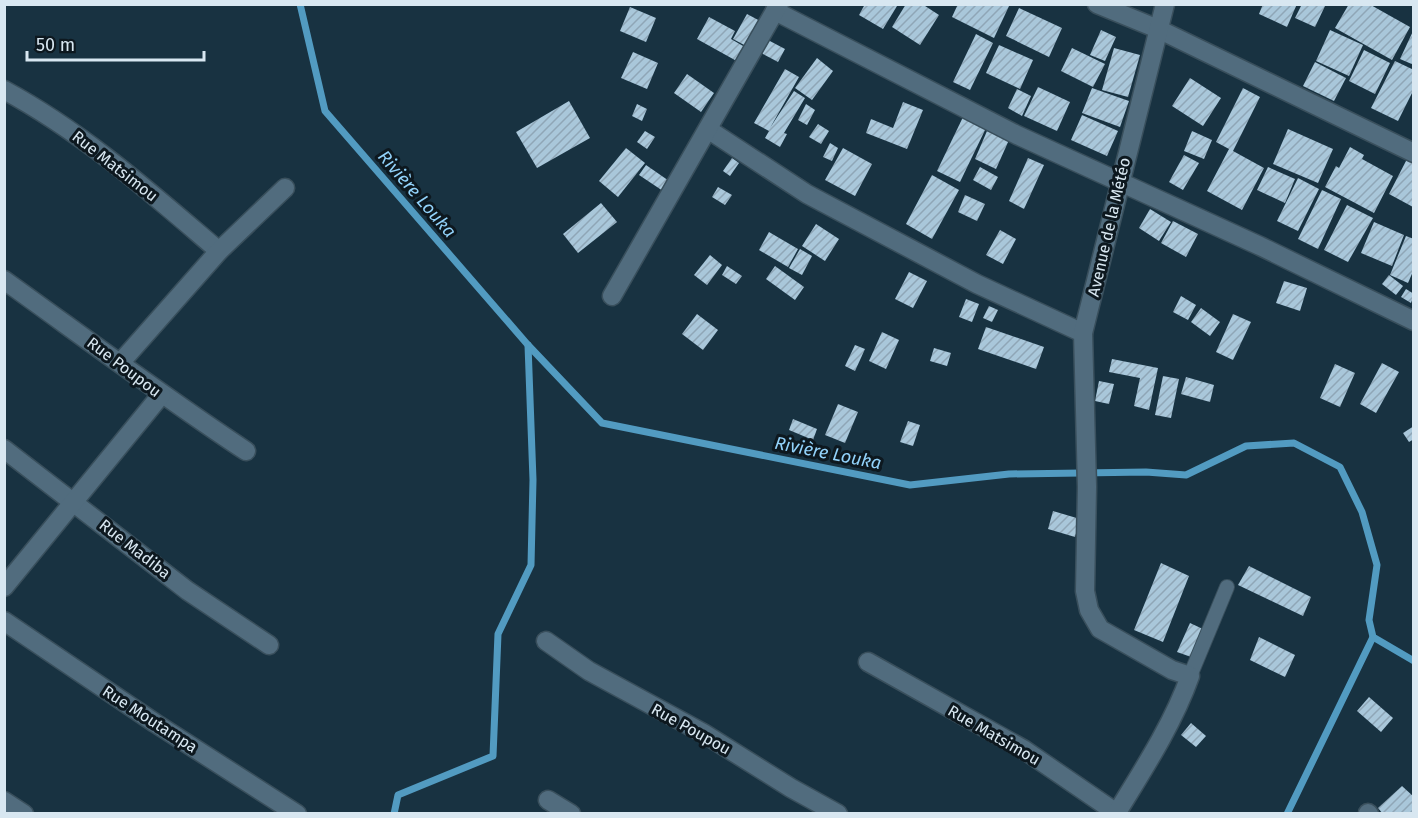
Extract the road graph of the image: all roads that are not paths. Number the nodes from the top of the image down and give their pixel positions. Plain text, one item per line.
1 (1097, 4) edge
2 (1165, 4) edge
3 (777, 8) edge
4 (1158, 29) junction
5 (4, 90) edge
6 (709, 130) junction
7 (1413, 153) edge
8 (1119, 183) junction
9 (285, 188) dead end
10 (219, 251) junction
11 (4, 280) edge
12 (612, 296) dead end
13 (1413, 321) edge
14 (1083, 333) junction
15 (121, 362) junction
16 (161, 395) junction
17 (4, 449) edge
18 (246, 452) dead end
19 (73, 501) junction
20 (4, 586) edge
21 (1227, 587) dead end
22 (4, 621) edge
23 (546, 641) dead end
24 (269, 645) dead end
25 (868, 662) dead end
26 (1190, 676) junction
27 (548, 800) dead end
28 (4, 801) edge
29 (24, 813) edge
30 (297, 813) edge
31 (571, 813) edge
32 (838, 813) edge
33 (1117, 813) edge

1 - 4 street
2 - 4 street, Avenue de la Météo
3 - 6 street
3 - 8 street
4 - 7 street
4 - 8 street, Avenue de la Météo
5 - 10 street, Rue Matsimou
6 - 12 street
6 - 14 street
8 - 13 street
8 - 14 street, Avenue de la Météo
9 - 10 street
10 - 15 street
11 - 15 street, Rue Poupou
14 - 26 street, Avenue de la Météo
15 - 16 street, Rue Poupou
16 - 18 street, Rue Poupou
16 - 19 street
17 - 19 street, Rue Madiba
19 - 20 street
19 - 24 street, Rue Madiba
21 - 26 lane
22 - 30 street, Rue Moutampa
23 - 32 street, Rue Poupou
25 - 33 street, Rue Matsimou
26 - 33 street
27 - 31 street
28 - 29 street

